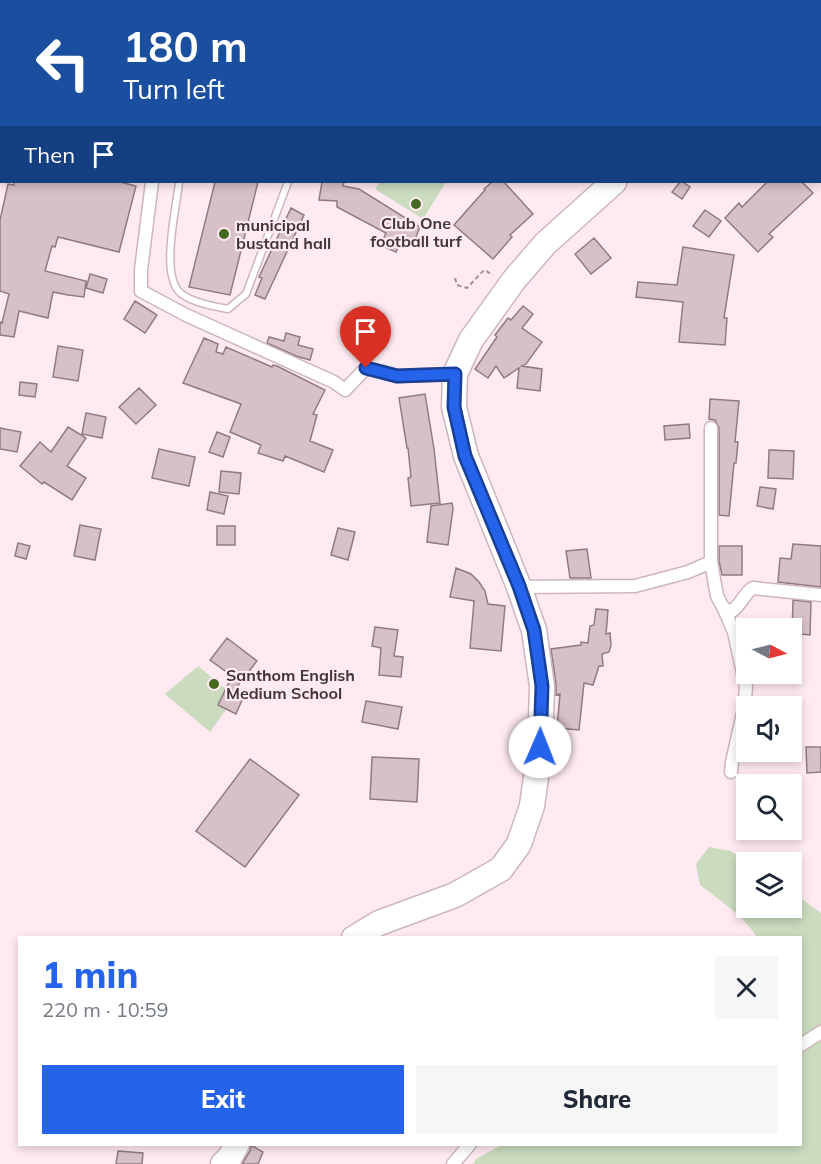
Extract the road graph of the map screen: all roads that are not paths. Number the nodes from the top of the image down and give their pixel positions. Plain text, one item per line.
1 (152, 183) edge
2 (179, 183) edge
3 (288, 183) edge
4 (613, 183) edge
5 (455, 374) junction
6 (711, 428) dead end
7 (711, 562) junction
8 (519, 586) junction
9 (821, 595) edge
10 (724, 609) junction
11 (731, 771) dead end
12 (357, 936) edge
13 (821, 1032) edge
14 (802, 1044) edge
15 (236, 1146) edge
16 (468, 1146) edge
17 (223, 1164) edge
18 (453, 1164) edge

1 - 5 street
2 - 3 lane
4 - 5 highway
5 - 8 highway
6 - 7 street
7 - 8 street
7 - 10 street
8 - 12 highway
9 - 10 street
10 - 11 street
13 - 14 street
15 - 17 highway
16 - 18 street

